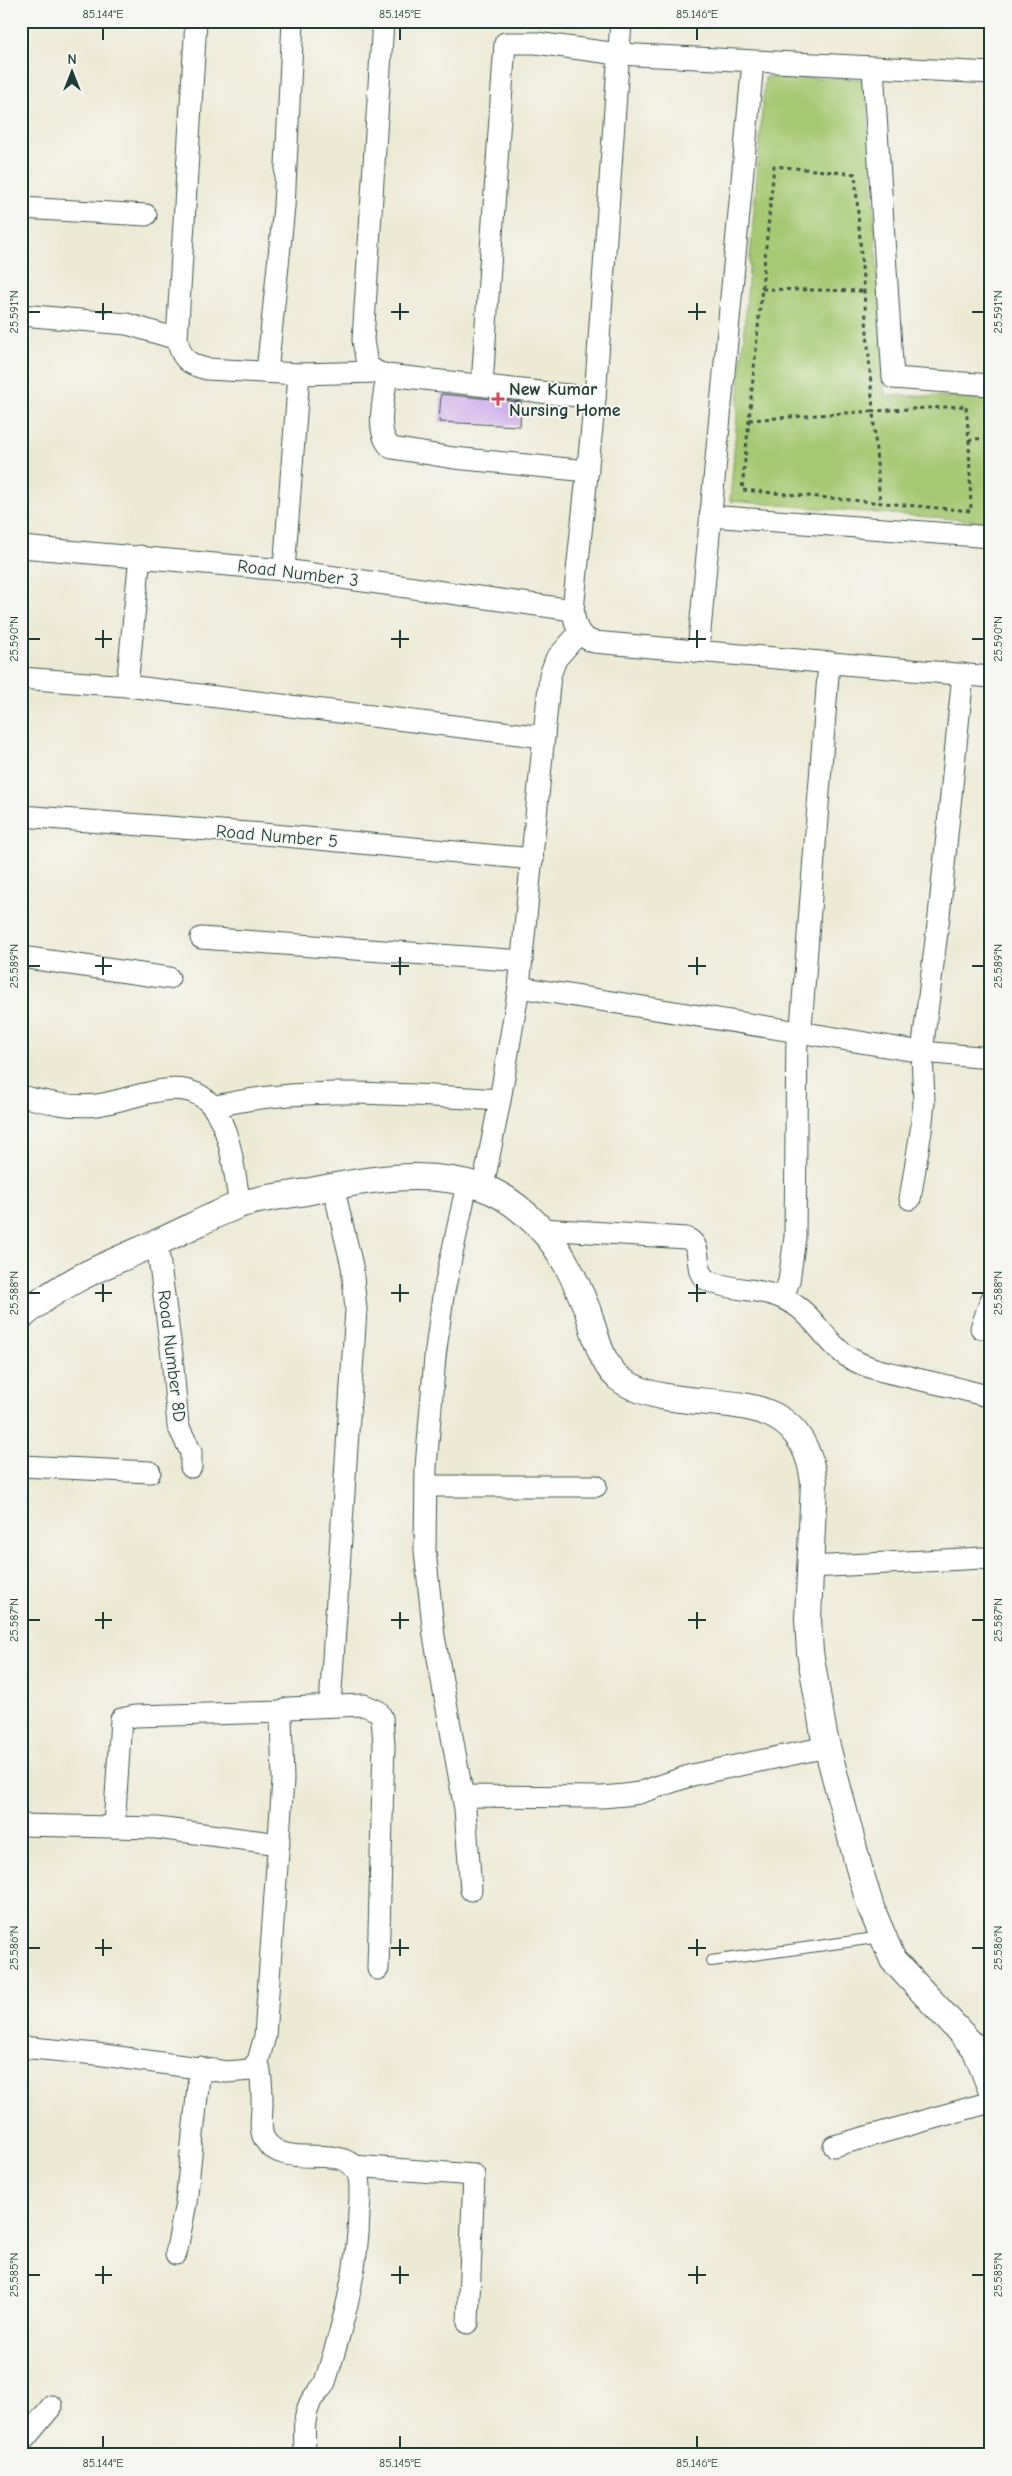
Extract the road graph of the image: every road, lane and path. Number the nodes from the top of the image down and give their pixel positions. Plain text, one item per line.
1 (196, 21) edge
2 (293, 21) edge
3 (383, 21) edge
4 (621, 21) edge
5 (618, 54) junction
6 (753, 62) junction
7 (872, 68) junction
8 (991, 74) edge
9 (21, 208) edge
10 (146, 215) dead end
11 (762, 289) junction
12 (864, 291) junction
13 (21, 314) edge
14 (177, 339) junction
15 (267, 372) junction
16 (382, 373) junction
17 (299, 374) junction
18 (991, 384) edge
19 (482, 385) junction
20 (595, 398) junction
21 (873, 411) junction
22 (749, 420) junction
23 (991, 437) edge
24 (969, 440) junction
25 (588, 471) junction
26 (880, 503) junction
27 (710, 516) junction
28 (991, 536) edge
29 (21, 547) edge
30 (140, 556) junction
31 (284, 570) junction
32 (573, 610) junction
33 (579, 633) junction
34 (698, 652) junction
35 (829, 662) junction
36 (963, 674) junction
37 (991, 677) edge
38 (21, 678) edge
39 (127, 686) junction
40 (544, 737) junction
41 (21, 816) edge
42 (533, 859) junction
43 (201, 938) dead end
44 (21, 957) edge
45 (522, 961) junction
46 (169, 978) dead end
47 (519, 987) junction
48 (798, 1031) junction
49 (922, 1052) junction
50 (991, 1058) edge
51 (21, 1096) edge
52 (500, 1100) junction
53 (213, 1107) junction
54 (333, 1186) junction
55 (475, 1186) junction
56 (910, 1199) dead end
57 (240, 1205) junction
58 (542, 1229) junction
59 (157, 1243) junction
60 (783, 1298) junction
61 (991, 1300) edge
62 (21, 1317) edge
63 (981, 1328) dead end
64 (991, 1397) edge
65 (21, 1466) edge
66 (191, 1467) dead end
67 (150, 1472) dead end
68 (426, 1486) junction
69 (596, 1486) dead end
70 (991, 1560) edge
71 (810, 1567) junction
72 (330, 1706) junction
73 (283, 1712) junction
74 (828, 1747) junction
75 (463, 1796) junction
76 (21, 1825) edge
77 (114, 1826) junction
78 (278, 1844) junction
79 (471, 1890) dead end
80 (882, 1937) junction
81 (711, 1961) dead end
82 (378, 1968) dead end
83 (21, 2047) edge
84 (983, 2048) edge
85 (258, 2061) junction
86 (200, 2067) junction
87 (991, 2089) edge
88 (991, 2102) edge
89 (834, 2146) dead end
90 (354, 2166) junction
91 (176, 2254) dead end
92 (468, 2322) dead end
93 (52, 2406) dead end
94 (21, 2443) edge
95 (305, 2455) edge

1 - 14 street
2 - 15 street
3 - 16 street
4 - 5 street
5 - 6 street
5 - 19 street
5 - 20 street
6 - 7 street
6 - 27 street
7 - 8 street
7 - 18 street
9 - 10 street
11 - 12 path
11 - 12 path
11 - 22 path
12 - 21 path
13 - 14 street
14 - 15 street
15 - 17 street
16 - 17 street
16 - 19 street
16 - 25 street
17 - 31 street
19 - 20 street
20 - 25 street
21 - 22 path
21 - 24 path
21 - 26 path
22 - 26 path
23 - 24 path
24 - 26 path
25 - 32 street
27 - 28 street
27 - 34 street
29 - 30 street, Road Number 3
30 - 31 street, Road Number 3
30 - 39 street
31 - 32 street, Road Number 3
32 - 33 street
33 - 34 street
33 - 40 street
34 - 35 street
35 - 36 street
35 - 48 street
36 - 37 street
36 - 49 street
38 - 39 street
39 - 40 street
40 - 42 street
41 - 42 street, Road Number 5
42 - 45 street
43 - 45 street
44 - 46 street
45 - 47 street
47 - 48 street
47 - 52 street
48 - 49 street
48 - 60 street
49 - 50 street
49 - 56 street
51 - 53 street
52 - 53 street
52 - 55 street
53 - 57 street
54 - 55 street
54 - 57 street
54 - 72 street
55 - 58 street
55 - 68 street
57 - 59 street
58 - 60 street
58 - 71 street
59 - 62 street
59 - 66 street, Road Number 8D
60 - 64 street
61 - 63 street
65 - 67 street
68 - 69 street
68 - 75 street
70 - 71 street
71 - 74 street
72 - 73 street
72 - 82 street
73 - 77 street
73 - 78 street
74 - 75 street
74 - 80 street
75 - 79 street
76 - 77 street
77 - 78 street
78 - 85 street
80 - 81 lane
80 - 84 street
83 - 86 street
84 - 87 street
85 - 86 street
85 - 90 street
86 - 91 street
88 - 89 street
90 - 92 street
90 - 95 street
93 - 94 street

